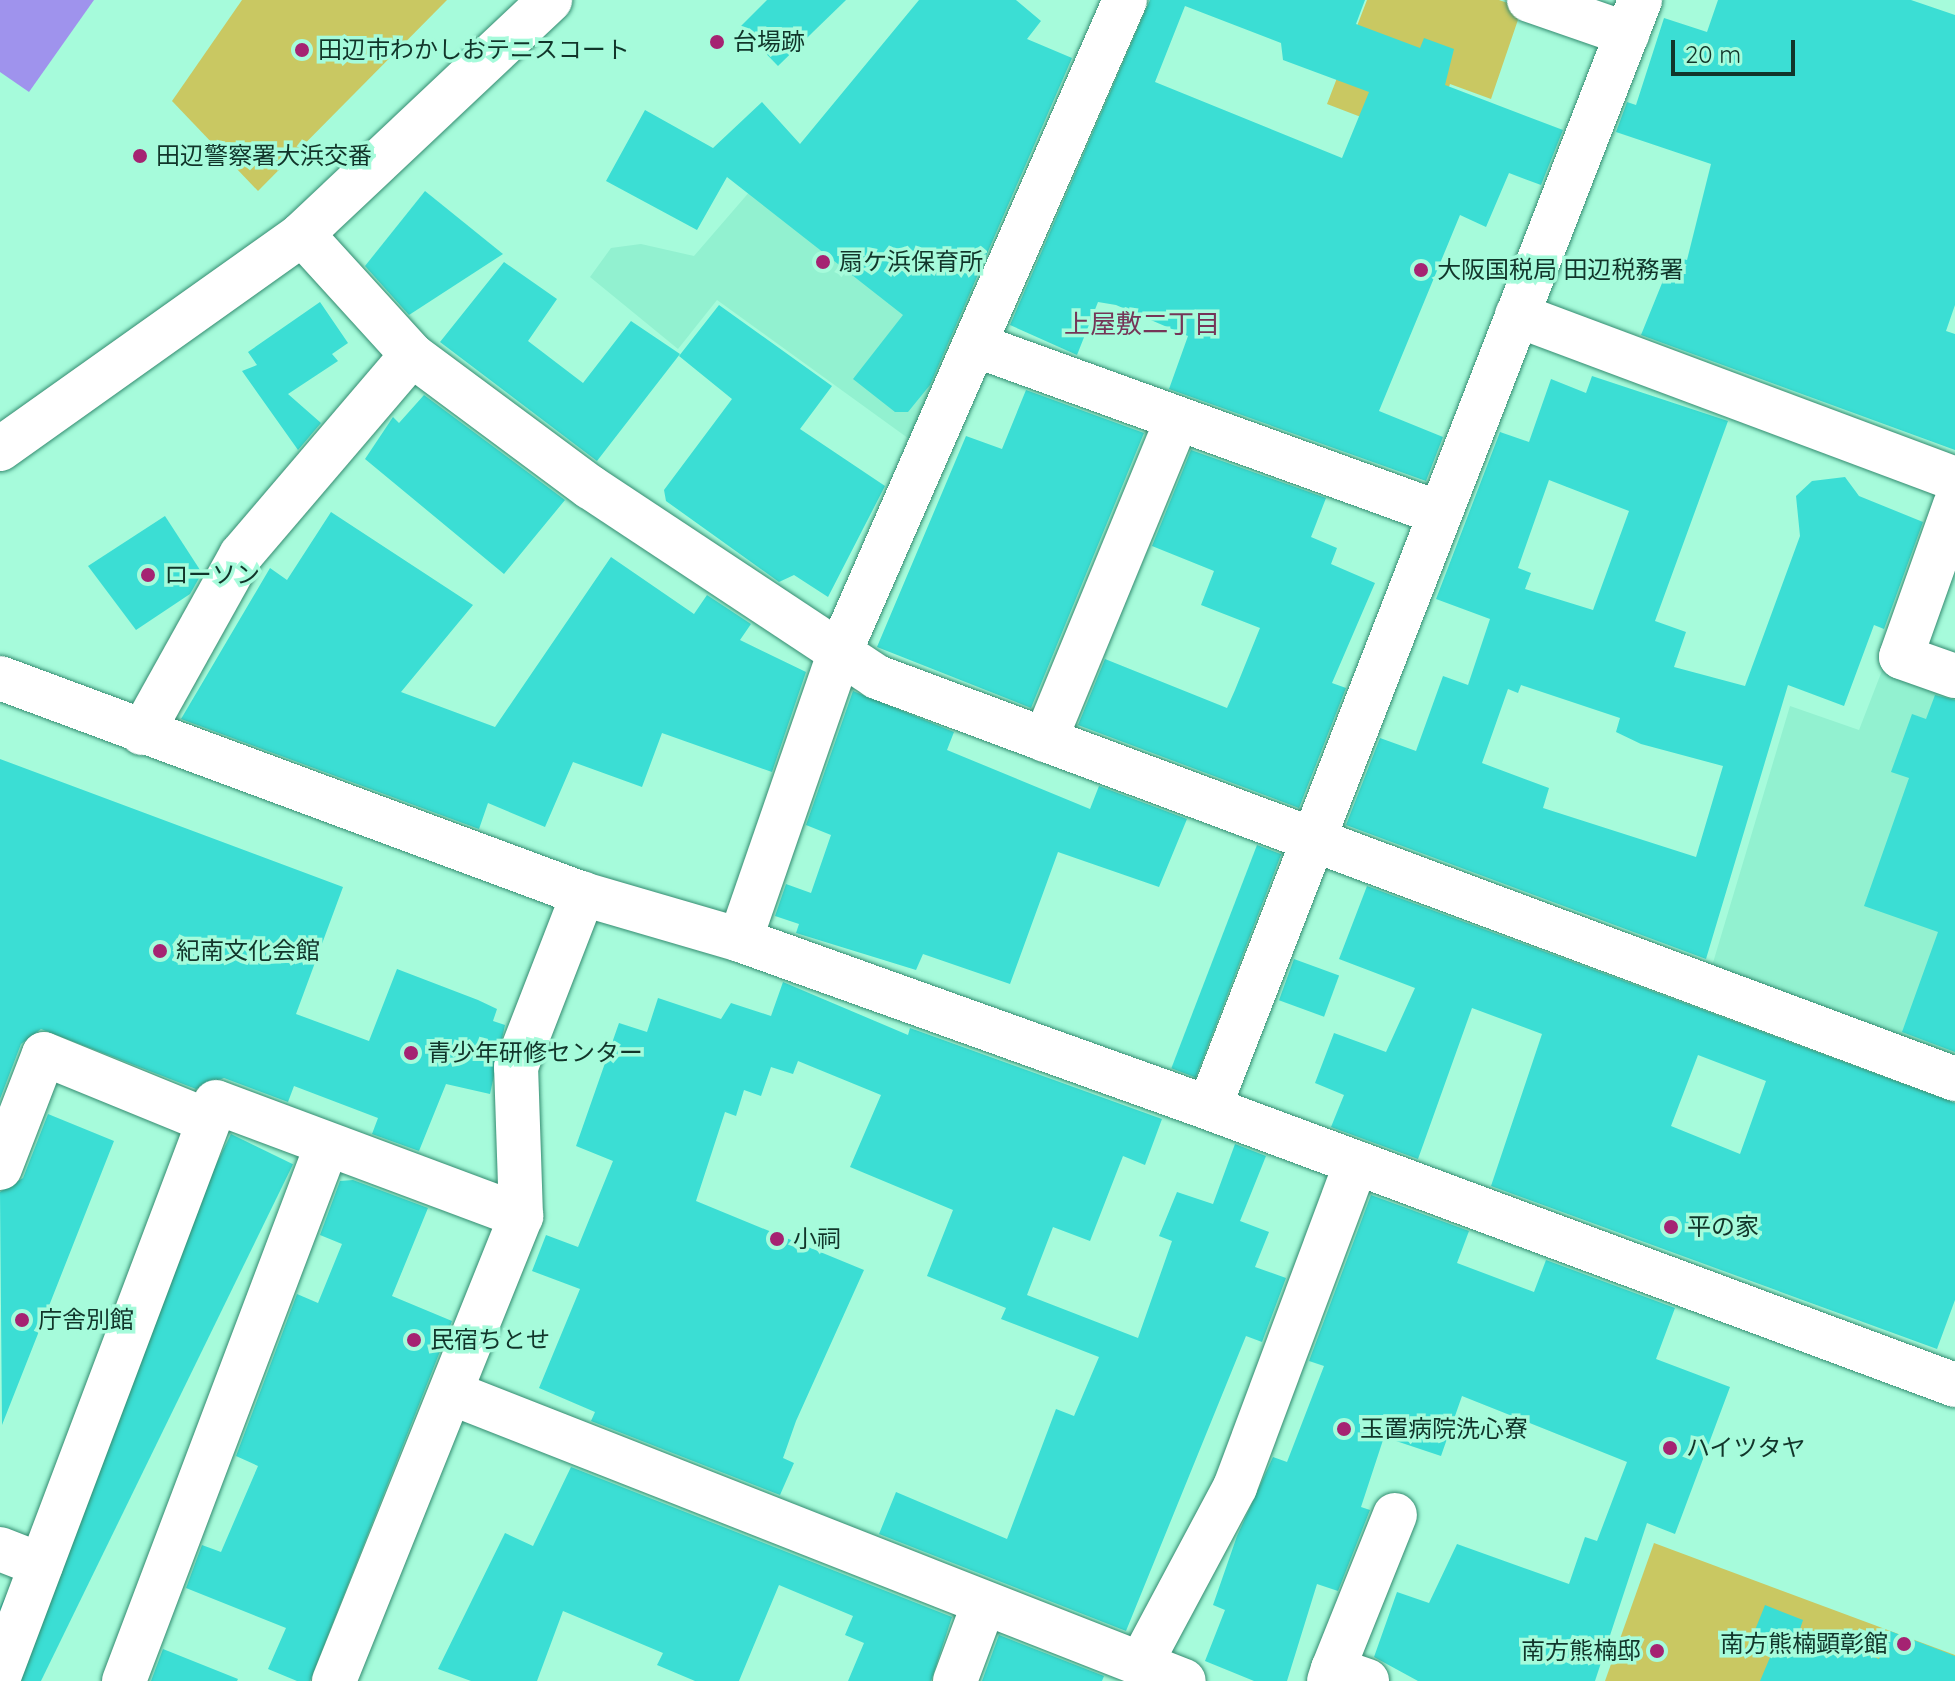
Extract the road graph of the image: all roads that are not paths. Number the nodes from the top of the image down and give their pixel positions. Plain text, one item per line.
1 (550, 0) edge
2 (1125, 0) edge
3 (1529, 0) edge
4 (1634, 17) edge
5 (302, 234) junction
6 (1517, 315) junction
7 (975, 345) junction
8 (412, 355) junction
9 (1177, 419) junction
10 (0, 449) edge
11 (1955, 479) edge
12 (1955, 505) edge
13 (1440, 513) junction
14 (839, 654) junction
15 (1955, 676) edge
16 (0, 678) edge
17 (142, 733) junction
18 (1045, 740) junction
19 (1314, 842) junction
20 (583, 894) junction
21 (740, 940) junction
22 (1955, 1079) edge
23 (1209, 1108) junction
24 (208, 1121) junction
25 (327, 1145) junction
26 (1356, 1163) junction
27 (0, 1168) edge
28 (521, 1216) junction
29 (1955, 1385) edge
30 (454, 1394) junction
31 (1395, 1515) dead end
32 (0, 1549) edge
33 (41, 1565) junction
34 (983, 1606) junction
35 (1141, 1663) junction
36 (0, 1674) edge
37 (1343, 1677) edge
38 (124, 1681) edge
39 (334, 1681) edge
40 (955, 1681) edge
41 (1184, 1681) edge

1 - 5 street
2 - 7 street
3 - 4 street
4 - 6 street
5 - 8 street
5 - 10 street
6 - 11 street
6 - 13 street
7 - 9 street
7 - 14 street
8 - 14 street
8 - 17 street
9 - 13 street
9 - 18 street
12 - 15 street
13 - 19 street
14 - 18 street
14 - 21 street
16 - 17 street
17 - 20 street
18 - 19 street
19 - 22 street
19 - 23 street
20 - 21 street
20 - 28 street
21 - 23 street
23 - 26 street
24 - 25 street
24 - 27 street
24 - 33 street
25 - 28 street
25 - 38 street
26 - 29 street
26 - 35 street
28 - 30 street
30 - 34 street
30 - 39 street
31 - 37 street
32 - 33 street
33 - 36 street
34 - 35 street
34 - 40 street
35 - 41 street

